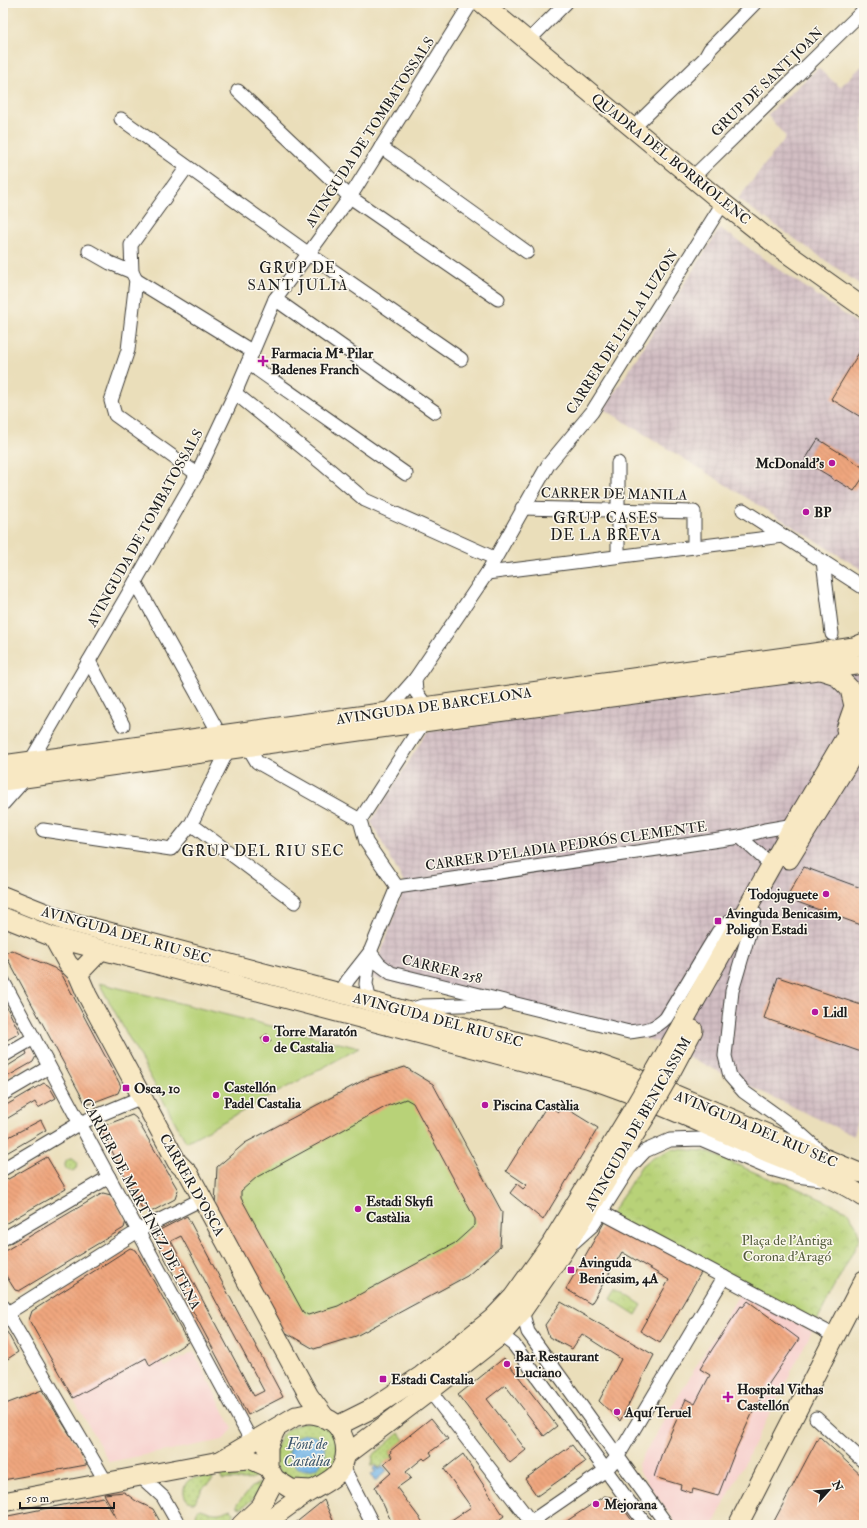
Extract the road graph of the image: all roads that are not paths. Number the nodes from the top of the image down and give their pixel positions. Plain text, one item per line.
1 (471, 3) edge
2 (482, 3) edge
3 (566, 3) edge
4 (755, 3) edge
5 (864, 10) edge
6 (528, 41) junction
7 (238, 91) dead end
8 (121, 119) dead end
9 (634, 128) junction
10 (381, 147) junction
11 (187, 167) junction
12 (693, 177) junction
13 (350, 197) junction
14 (723, 203) junction
15 (89, 251) dead end
16 (526, 252) dead end
17 (309, 254) junction
18 (134, 276) junction
19 (275, 299) junction
20 (498, 299) dead end
21 (863, 306) edge
22 (250, 357) junction
23 (461, 359) dead end
24 (235, 393) junction
25 (435, 412) dead end
26 (618, 463) dead end
27 (197, 474) junction
28 (406, 474) dead end
29 (522, 508) junction
30 (617, 510) junction
31 (743, 510) dead end
32 (783, 536) junction
33 (694, 547) junction
34 (618, 556) junction
35 (494, 558) junction
36 (823, 561) junction
37 (487, 573) junction
38 (135, 582) junction
39 (864, 588) edge
40 (832, 634) dead end
41 (864, 643) edge
42 (89, 661) junction
43 (864, 664) edge
44 (816, 669) junction
45 (415, 679) junction
46 (386, 712) junction
47 (864, 712) edge
48 (425, 715) junction
49 (123, 725) dead end
50 (845, 738) junction
51 (864, 738) edge
52 (224, 743) junction
53 (248, 747) junction
54 (3, 765) edge
55 (28, 770) junction
56 (6, 789) edge
57 (3, 804) edge
58 (360, 820) junction
59 (191, 824) junction
60 (794, 825) junction
61 (43, 830) dead end
62 (740, 837) junction
63 (771, 865) junction
64 (397, 887) junction
65 (3, 896) edge
66 (295, 902) dead end
67 (752, 910) junction
68 (8, 923) edge
69 (53, 937) junction
70 (101, 950) junction
71 (370, 952) junction
72 (78, 974) junction
73 (3, 981) edge
74 (340, 993) junction
75 (370, 1002) junction
76 (515, 1003) junction
77 (406, 1011) junction
78 (649, 1030) joint
79 (34, 1038) junction
80 (3, 1056) edge
81 (49, 1067) junction
82 (3, 1094) edge
83 (142, 1097) junction
84 (640, 1111) junction
85 (80, 1124) junction
86 (831, 1161) junction
87 (3, 1169) edge
88 (864, 1173) edge
89 (109, 1177) junction
90 (830, 1180) junction
91 (864, 1197) edge
92 (202, 1199) junction
93 (601, 1212) junction
94 (138, 1231) junction
95 (3, 1239) edge
96 (562, 1253) junction
97 (864, 1280) edge
98 (721, 1281) junction
99 (522, 1311) junction
100 (4, 1312) edge
101 (501, 1335) junction
102 (835, 1336) junction
103 (537, 1344) junction
104 (522, 1356) junction
105 (430, 1391) junction
106 (309, 1396) junction
107 (296, 1416) junction
108 (816, 1418) dead end
109 (331, 1422) junction
110 (276, 1428) junction
111 (252, 1442) junction
112 (618, 1456) junction
113 (220, 1461) junction
114 (864, 1462) edge
115 (344, 1469) junction
116 (606, 1470) junction
117 (272, 1473) junction
118 (140, 1476) junction
119 (106, 1482) junction
120 (312, 1490) junction
121 (3, 1502) edge
122 (528, 1523) edge
123 (179, 1525) edge
124 (242, 1525) edge
125 (263, 1525) edge
126 (373, 1525) edge
127 (646, 1525) edge
128 (667, 1525) edge
129 (738, 1525) edge

1 - 10 street, AVINGUDA DE TOMBATOSSALS
2 - 6 main road, QUADRA DEL BORRIOLENC
3 - 6 street
4 - 9 street
5 - 12 street, GRUP DE SANT JOAN
6 - 9 main road, QUADRA DEL BORRIOLENC
7 - 13 street
8 - 11 street
9 - 12 main road, QUADRA DEL BORRIOLENC
10 - 13 street, AVINGUDA DE TOMBATOSSALS
10 - 16 street
11 - 17 street
11 - 18 street
12 - 14 main road, QUADRA DEL BORRIOLENC
13 - 17 street, AVINGUDA DE TOMBATOSSALS
13 - 20 street
14 - 21 main road, QUADRA DEL BORRIOLENC
14 - 29 street, CARRER DE L'ILLA LUZON
15 - 18 street
17 - 19 street, AVINGUDA DE TOMBATOSSALS
17 - 23 street
18 - 22 street
18 - 27 street
19 - 22 street, AVINGUDA DE TOMBATOSSALS
19 - 25 street
22 - 24 street, AVINGUDA DE TOMBATOSSALS
22 - 28 street
24 - 27 street, AVINGUDA DE TOMBATOSSALS
24 - 35 street
26 - 30 street
27 - 38 street, AVINGUDA DE TOMBATOSSALS
29 - 30 street, CARRER DE MANILA
29 - 35 street, CARRER DE L'ILLA LUZON
30 - 33 street, CARRER DE MANILA
30 - 34 street
31 - 32 street
32 - 33 street
32 - 36 street
33 - 34 street
34 - 37 street
35 - 37 street, CARRER DE L'ILLA LUZON
36 - 39 street
36 - 40 street
37 - 45 street, CARRER DE L'ILLA LUZON
38 - 42 street, AVINGUDA DE TOMBATOSSALS
38 - 52 street
41 - 48 main road, AVINGUDA DE BARCELONA
42 - 49 street
42 - 55 street, AVINGUDA DE TOMBATOSSALS
43 - 44 main road, AVINGUDA DE BARCELONA
44 - 48 main road, AVINGUDA DE BARCELONA
44 - 50 main road, AVINGUDA DE BARCELONA
45 - 46 street, CARRER DE L'ILLA LUZON
45 - 48 street
46 - 48 main road, AVINGUDA DE BARCELONA
46 - 52 main road, AVINGUDA DE BARCELONA
47 - 50 main road, AVINGUDA DE BENICÀSSIM
48 - 53 main road, AVINGUDA DE BARCELONA
48 - 58 street
50 - 60 main road, AVINGUDA DE BENICÀSSIM
51 - 67 main road, AVINGUDA DE BENICÀSSIM
52 - 53 main road, AVINGUDA DE BARCELONA
52 - 55 main road, AVINGUDA DE BARCELONA
52 - 59 street
53 - 58 street
54 - 55 main road, AVINGUDA DE BARCELONA
55 - 56 main road, AVINGUDA DE BARCELONA
56 - 57 street
58 - 64 street
59 - 61 street
59 - 66 street
60 - 62 street, CARRER D'ELADIA PEDRÓS CLEMENTE
60 - 63 main road, AVINGUDA DE BENICÀSSIM
62 - 63 street
62 - 64 street, CARRER D'ELADIA PEDRÓS CLEMENTE
63 - 67 main road, AVINGUDA DE BENICÀSSIM
64 - 71 street
65 - 74 main road, AVINGUDA DEL RIU SEC
67 - 78 street, AVINGUDA DE BENICÀSSIM
67 - 84 main road, AVINGUDA DE BENICÀSSIM, bridge
67 - 86 street
68 - 69 main road, AVINGUDA DEL RIU SEC
69 - 70 main road, AVINGUDA DEL RIU SEC
69 - 72 main road, CARRER D'OSCA
70 - 72 main road
70 - 90 main road, AVINGUDA DEL RIU SEC
71 - 74 street
71 - 75 street
71 - 76 street, CARRER 258
72 - 83 main road, CARRER D'OSCA
73 - 79 street, CARRER DE MARTÍNEZ DE TENA
74 - 75 main road, AVINGUDA DEL RIU SEC
75 - 77 main road, AVINGUDA DEL RIU SEC
76 - 77 street, CARRER 258
76 - 78 street, CARRER 258
77 - 86 main road, AVINGUDA DEL RIU SEC
79 - 80 street
79 - 81 street, CARRER DE MARTÍNEZ DE TENA
81 - 82 street
81 - 85 street, CARRER DE MARTÍNEZ DE TENA
83 - 85 street
83 - 92 main road, CARRER D'OSCA
84 - 96 main road, AVINGUDA DE BENICÀSSIM
84 - 109 main road, AVINGUDA DE BENICÀSSIM
85 - 87 street
85 - 89 street, CARRER DE MARTÍNEZ DE TENA
86 - 88 main road, AVINGUDA DEL RIU SEC
89 - 94 street, CARRER DE MARTÍNEZ DE TENA
89 - 95 street
90 - 91 main road, AVINGUDA DEL RIU SEC
90 - 93 street
92 - 94 street
92 - 106 main road, CARRER D'OSCA
93 - 96 street
93 - 98 street
94 - 100 street
94 - 111 street, CARRER DE MARTÍNEZ DE TENA
96 - 99 main road, AVINGUDA DE BENICÀSSIM
97 - 102 main road
98 - 102 street
98 - 112 street
99 - 101 main road, AVINGUDA DE BENICÀSSIM
99 - 103 street
100 - 119 street
101 - 104 street
101 - 105 main road, AVINGUDA DE BENICÀSSIM
102 - 129 main road
103 - 104 street
103 - 112 street
104 - 116 street
105 - 115 main road, AVINGUDA DE BENICÀSSIM
105 - 122 street
106 - 107 main road
106 - 109 main road, CARRER D'OSCA
107 - 109 main road
107 - 110 main road
108 - 114 street
109 - 115 main road
110 - 111 main road
110 - 117 main road
111 - 113 main road
112 - 116 street
112 - 128 street
113 - 117 main road
113 - 118 main road
115 - 120 main road
115 - 126 street
116 - 122 street
116 - 127 street
117 - 120 main road
117 - 124 main road
118 - 119 main road
118 - 123 street
119 - 121 main road
120 - 125 main road

